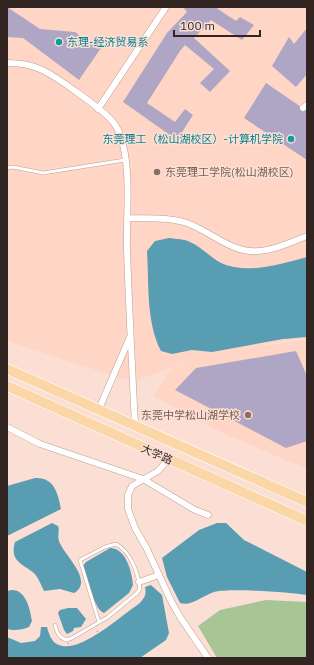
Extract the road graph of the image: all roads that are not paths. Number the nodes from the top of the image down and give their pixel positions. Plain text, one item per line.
1 (166, 7) edge
2 (7, 62) edge
3 (98, 109) junction
4 (126, 160) junction
5 (7, 168) edge
6 (127, 218) junction
7 (307, 236) edge
8 (130, 336) junction
9 (7, 369) edge
10 (7, 386) edge
11 (99, 409) junction
12 (135, 425) junction
13 (7, 427) edge
14 (168, 460) junction
15 (143, 479) junction
16 (307, 502) edge
17 (208, 516) dead end
18 (307, 521) edge
19 (159, 575) junction
20 (139, 582) junction
21 (98, 622) junction
22 (55, 625) dead end
23 (208, 658) edge

1 - 3 street
2 - 3 street
3 - 4 street
4 - 5 lane
4 - 6 street
6 - 7 street
6 - 8 street
8 - 11 street
8 - 12 street
9 - 11 main road, 大学路
10 - 14 main road, 大学路
11 - 12 main road, 大学路
12 - 16 main road, 大学路
13 - 15 street
14 - 15 street
14 - 18 main road, 大学路
15 - 17 street
15 - 19 street
19 - 20 street
19 - 23 street
20 - 21 lane
20 - 21 lane
21 - 22 lane

